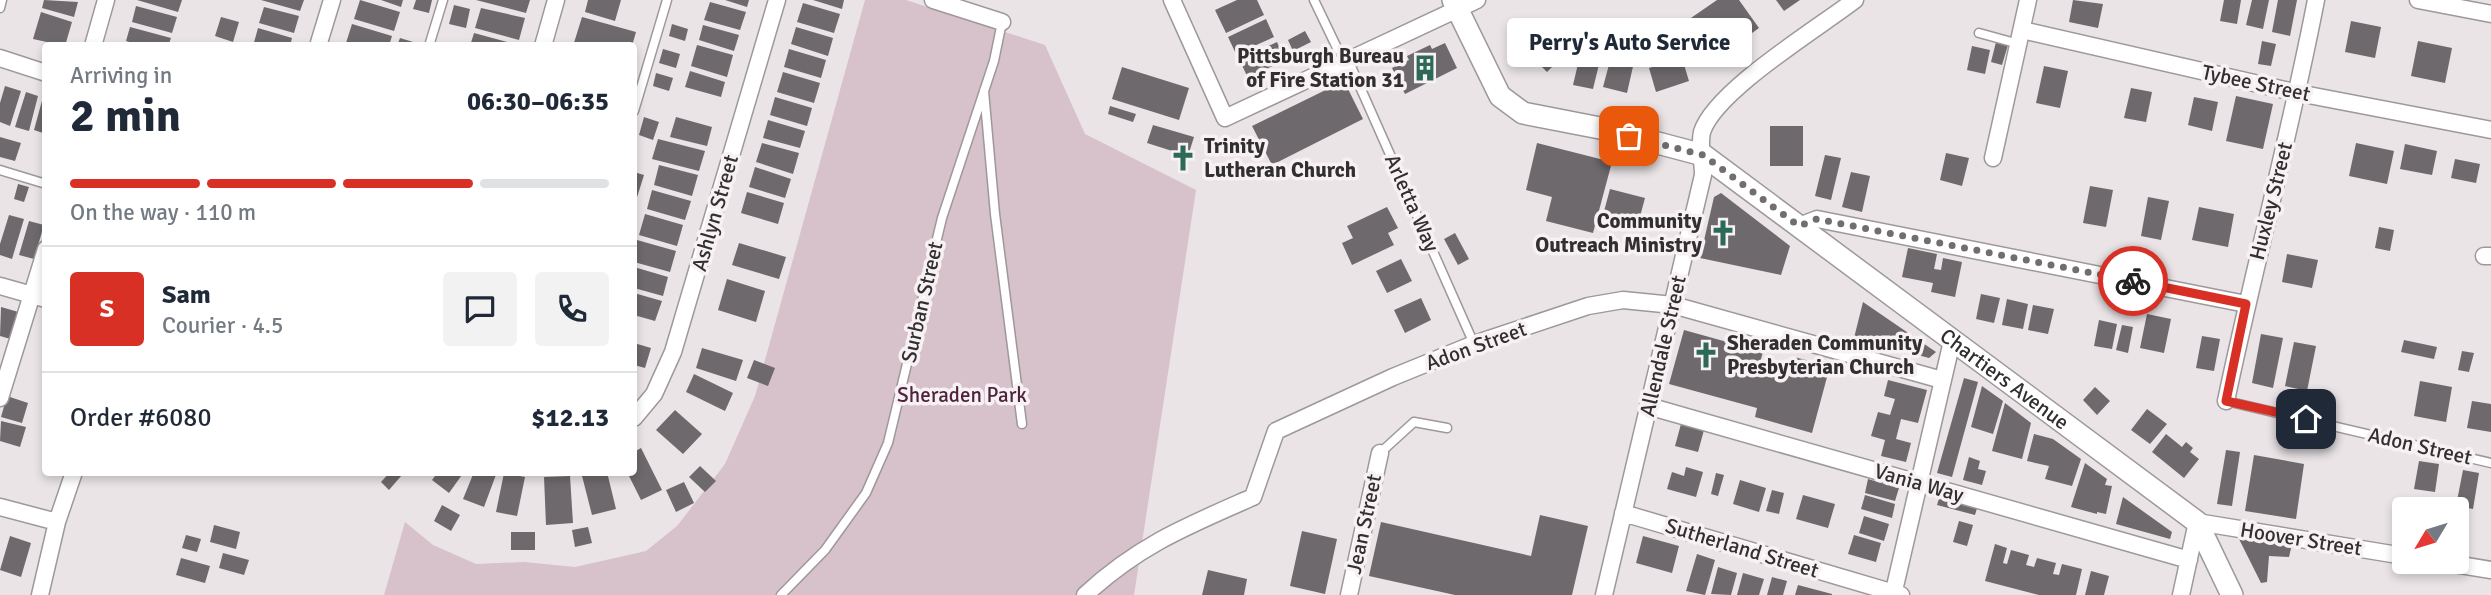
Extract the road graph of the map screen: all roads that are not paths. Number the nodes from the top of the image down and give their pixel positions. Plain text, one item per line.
1 (2, 0) edge
2 (106, 0) edge
3 (332, 0) edge
4 (443, 0) edge
5 (556, 0) edge
6 (667, 0) edge
7 (777, 0) edge
8 (933, 0) edge
9 (1172, 0) edge
10 (1314, 0) edge
11 (1855, 0) edge
12 (2028, 0) edge
13 (2316, 0) edge
14 (2418, 0) edge
15 (1463, 3) edge
16 (0, 8) edge
17 (2491, 14) edge
18 (1002, 22) joint
19 (1979, 33) dead end
20 (2020, 37) junction
21 (94, 42) edge
22 (319, 42) edge
23 (430, 42) edge
24 (544, 42) edge
25 (0, 58) edge
26 (1349, 62) junction
27 (42, 72) edge
28 (984, 89) junction
29 (2298, 93) junction
30 (637, 101) edge
31 (2491, 130) edge
32 (1703, 155) junction
33 (1993, 158) dead end
34 (0, 170) edge
35 (42, 183) edge
36 (1799, 226) junction
37 (42, 276) edge
38 (0, 286) edge
39 (39, 297) edge
40 (2246, 304) junction
41 (1673, 305) junction
42 (1952, 341) junction
43 (1474, 344) junction
44 (1942, 380) junction
45 (0, 396) edge
46 (2226, 401) joint
47 (1648, 406) junction
48 (637, 414) edge
49 (1022, 424) dead end
50 (1447, 428) dead end
51 (1380, 453) joint
52 (2491, 463) edge
53 (73, 476) edge
54 (1921, 484) junction
55 (0, 507) edge
56 (1623, 513) junction
57 (57, 522) junction
58 (2197, 522) junction
59 (2392, 554) edge
60 (2189, 560) junction
61 (2469, 566) edge
62 (2491, 570) edge
63 (1896, 594) edge
64 (40, 595) edge
65 (781, 595) edge
66 (1085, 595) edge
67 (1349, 595) edge
68 (1604, 595) edge
69 (2181, 595) edge
70 (2232, 595) edge

1 - 16 lane
2 - 21 street
3 - 22 street
4 - 23 lane
5 - 24 street
6 - 30 lane
7 - 48 street, Ashlyn Street
8 - 18 street
9 - 26 street
10 - 26 lane, Arletta Way
11 - 32 street, Allendale Street
12 - 20 street
13 - 29 street, Huxley Street
14 - 17 street
15 - 26 street
15 - 32 street, Chartiers Avenue
18 - 28 lane, Surban Street
19 - 20 lane, Tybee Street
20 - 29 street, Tybee Street
20 - 33 street
25 - 27 street
26 - 43 lane, Arletta Way
28 - 49 lane
28 - 65 lane, Surban Street
29 - 31 street, Tybee Street
29 - 40 street, Huxley Street
32 - 36 street, Chartiers Avenue
32 - 41 street, Allendale Street
34 - 35 lane
36 - 40 street
36 - 42 street, Chartiers Avenue
37 - 39 street
38 - 39 street
39 - 45 street
40 - 46 street, Huxley Street
41 - 43 street, Adon Street
41 - 44 street, Adon Street
41 - 47 street, Allendale Street
42 - 44 street
42 - 58 street, Chartiers Avenue
43 - 66 street, Adon Street
44 - 54 street
46 - 52 lane, Adon Street
47 - 54 street, Vania Way
47 - 56 street, Allendale Street
50 - 51 lane
51 - 67 street, Jean Street
53 - 57 street
54 - 60 street, Vania Way
54 - 63 street
55 - 57 street
56 - 63 street, Sutherland Street
56 - 68 street, Allendale Street
57 - 64 street
58 - 59 street, Hoover Street
58 - 60 street
58 - 70 street, Chartiers Avenue
60 - 69 street
61 - 62 street

